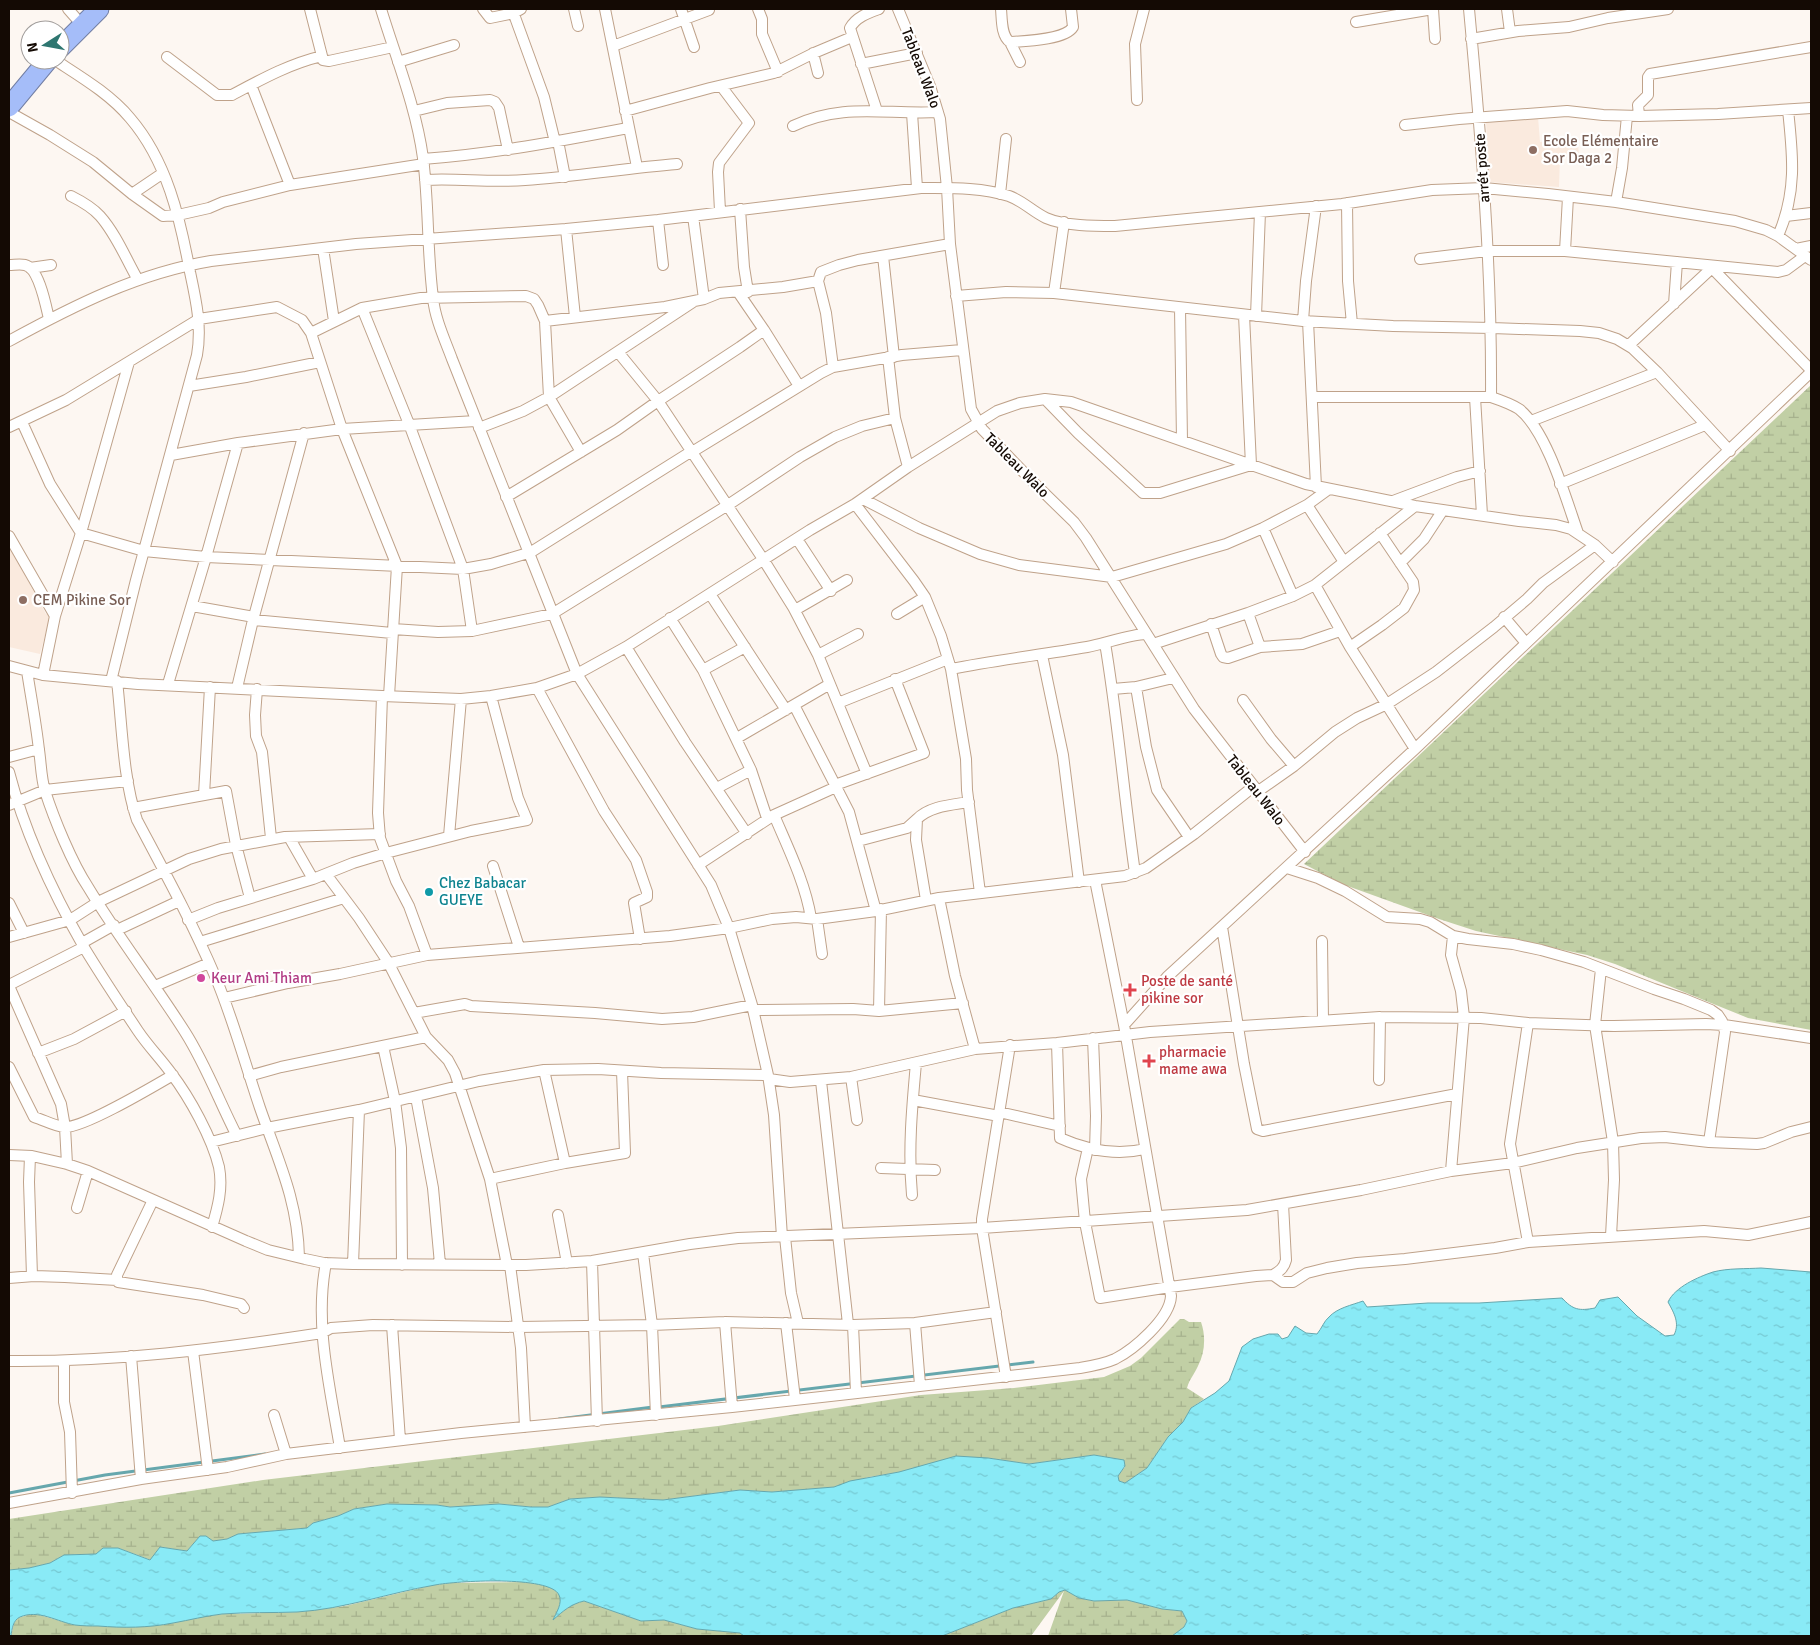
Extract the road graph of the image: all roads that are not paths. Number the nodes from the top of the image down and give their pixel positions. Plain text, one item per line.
1 (68, 9) edge
2 (99, 9) edge
3 (310, 9) edge
4 (483, 9) edge
5 (574, 9) edge
6 (604, 9) edge
7 (758, 9) edge
8 (879, 9) edge
9 (898, 9) edge
10 (1001, 9) edge
11 (1071, 9) edge
12 (1144, 9) edge
13 (1433, 9) edge
14 (1469, 9) edge
15 (1506, 9) edge
16 (1668, 9) edge
17 (384, 10) edge
18 (516, 10) edge
19 (709, 10) edge
20 (683, 14) edge
21 (1356, 22) dead end
22 (82, 25) junction
23 (578, 26) dead end
24 (1510, 32) junction
25 (852, 37) junction
26 (70, 38) edge
27 (1435, 39) dead end
28 (1471, 39) junction
29 (1010, 42) junction
30 (454, 45) dead end
31 (613, 46) junction
32 (393, 47) junction
33 (694, 47) dead end
34 (1811, 47) edge
35 (813, 53) junction
36 (917, 53) junction
37 (322, 56) junction
38 (167, 57) dead end
39 (398, 62) junction
40 (1020, 62) dead end
41 (861, 64) junction
42 (39, 70) edge
43 (70, 70) edge
44 (778, 72) junction
45 (818, 73) dead end
46 (251, 85) junction
47 (721, 86) junction
48 (1137, 100) dead end
49 (10, 104) edge
50 (1811, 108) edge
51 (1788, 110) junction
52 (414, 111) junction
53 (625, 111) junction
54 (877, 111) junction
55 (938, 112) junction
56 (912, 113) junction
57 (1626, 116) junction
58 (1639, 116) junction
59 (1478, 118) junction
60 (1405, 125) dead end
61 (793, 126) dead end
62 (628, 128) junction
63 (1006, 139) dead end
64 (557, 141) junction
65 (508, 150) junction
66 (423, 162) junction
67 (676, 164) dead end
68 (637, 167) junction
69 (163, 173) junction
70 (565, 177) junction
71 (425, 180) junction
72 (290, 185) junction
73 (917, 188) junction
74 (947, 188) junction
75 (1484, 188) junction
76 (132, 194) junction
77 (1000, 194) junction
78 (71, 196) dead end
79 (1568, 197) junction
80 (1616, 202) junction
81 (1347, 203) junction
82 (1316, 206) junction
83 (740, 209) junction
84 (720, 211) junction
85 (1260, 212) junction
86 (1811, 213) edge
87 (178, 215) junction
88 (693, 216) junction
89 (1786, 216) junction
90 (658, 220) junction
91 (1064, 222) junction
92 (566, 230) junction
93 (1778, 236) junction
94 (430, 238) junction
95 (950, 244) junction
96 (1811, 246) edge
97 (323, 248) junction
98 (1796, 249) junction
99 (1487, 251) junction
100 (1565, 251) junction
101 (883, 256) junction
102 (1808, 258) edge
103 (1420, 259) dead end
104 (1677, 262) junction
105 (189, 264) junction
106 (9, 265) edge
107 (51, 265) dead end
108 (663, 265) dead end
109 (1713, 267) junction
110 (30, 268) junction
111 (138, 280) junction
112 (818, 281) junction
113 (743, 292) junction
114 (1054, 293) junction
115 (956, 296) junction
116 (433, 299) junction
117 (704, 299) junction
118 (693, 302) junction
119 (1674, 304) junction
120 (362, 308) junction
121 (1180, 308) junction
122 (1244, 315) junction
123 (1256, 316) junction
124 (575, 317) junction
125 (50, 319) junction
126 (200, 319) junction
127 (334, 321) junction
128 (545, 321) junction
129 (1306, 321) junction
130 (1352, 324) junction
131 (1492, 328) junction
132 (764, 330) junction
133 (311, 333) junction
134 (9, 341) edge
135 (1629, 345) junction
136 (962, 350) junction
137 (618, 352) junction
138 (891, 357) junction
139 (129, 362) junction
140 (320, 362) junction
141 (833, 367) junction
142 (1811, 371) edge
143 (1657, 372) junction
144 (190, 386) junction
145 (799, 386) junction
146 (549, 397) junction
147 (1312, 397) junction
148 (1475, 397) junction
149 (1491, 397) junction
150 (1046, 399) junction
151 (658, 401) junction
152 (895, 418) junction
153 (1531, 421) junction
154 (22, 422) junction
155 (977, 422) junction
156 (409, 424) junction
157 (477, 425) junction
158 (1705, 425) junction
159 (9, 427) edge
160 (342, 429) junction
161 (304, 433) junction
162 (1182, 440) junction
163 (238, 443) junction
164 (692, 451) junction
165 (1730, 451) junction
166 (581, 452) junction
167 (170, 455) junction
168 (1251, 465) junction
169 (908, 467) junction
170 (1480, 471) junction
171 (1560, 484) junction
172 (1316, 487) junction
173 (1329, 489) junction
174 (506, 497) junction
175 (859, 501) junction
176 (1391, 502) junction
177 (1306, 504) junction
178 (728, 505) junction
179 (1415, 506) junction
180 (1443, 510) junction
181 (1482, 515) junction
182 (1264, 528) junction
183 (81, 533) junction
184 (1380, 533) junction
185 (1578, 533) junction
186 (9, 536) edge
187 (797, 539) junction
188 (1595, 545) junction
189 (144, 552) junction
190 (528, 553) junction
191 (206, 557) junction
192 (764, 559) junction
193 (271, 560) junction
194 (1344, 562) junction
195 (1613, 562) junction
196 (1400, 563) junction
197 (397, 566) junction
198 (463, 569) junction
199 (1112, 577) junction
200 (847, 580) dead end
201 (1315, 585) junction
202 (831, 590) junction
203 (710, 594) junction
204 (1293, 596) junction
205 (925, 597) junction
206 (192, 606) junction
207 (795, 610) junction
208 (1248, 613) junction
209 (552, 614) junction
210 (897, 614) dead end
211 (54, 616) junction
212 (1504, 617) junction
213 (254, 618) junction
214 (670, 618) junction
215 (1211, 624) junction
216 (393, 631) junction
217 (472, 631) junction
218 (1340, 631) junction
219 (858, 634) dead end
220 (1146, 634) junction
221 (1106, 643) junction
222 (1526, 643) junction
223 (1153, 644) junction
224 (626, 646) junction
225 (744, 647) junction
226 (1260, 647) junction
227 (1350, 647) junction
228 (818, 655) junction
229 (1042, 655) junction
230 (949, 664) junction
231 (9, 666) edge
232 (703, 670) junction
233 (27, 671) junction
234 (577, 674) junction
235 (43, 675) junction
236 (1173, 678) junction
237 (895, 680) junction
238 (114, 681) junction
239 (168, 684) junction
240 (830, 684) junction
241 (210, 686) junction
242 (1136, 687) junction
243 (237, 688) junction
244 (537, 688) junction
245 (256, 689) junction
246 (1113, 689) junction
247 (386, 696) junction
248 (492, 696) junction
249 (461, 699) junction
250 (1243, 700) dead end
251 (838, 703) junction
252 (1387, 704) junction
253 (790, 708) junction
254 (737, 738) junction
255 (39, 749) junction
256 (1416, 749) junction
257 (9, 757) edge
258 (1294, 766) junction
259 (751, 770) junction
260 (9, 773) edge
261 (867, 774) junction
262 (128, 781) junction
263 (836, 786) junction
264 (717, 788) junction
265 (1255, 789) junction
266 (45, 790) junction
267 (204, 794) junction
268 (969, 802) junction
269 (13, 804) edge
270 (133, 808) junction
271 (771, 816) junction
272 (917, 819) junction
273 (380, 834) junction
274 (747, 834) junction
275 (449, 836) junction
276 (289, 837) junction
277 (1189, 837) junction
278 (271, 838) junction
279 (858, 841) junction
280 (236, 845) junction
281 (1305, 852) junction
282 (386, 853) junction
283 (698, 865) junction
284 (493, 866) dead end
285 (1287, 868) junction
286 (164, 871) junction
287 (1135, 873) junction
288 (326, 874) junction
289 (314, 879) junction
290 (1095, 880) junction
291 (1079, 882) junction
292 (980, 892) junction
293 (250, 898) junction
294 (344, 898) junction
295 (939, 898) junction
296 (926, 900) junction
297 (179, 901) junction
298 (98, 902) junction
299 (9, 903) edge
300 (878, 910) junction
301 (814, 919) junction
302 (70, 920) junction
303 (188, 920) junction
304 (115, 927) junction
305 (1222, 927) junction
306 (729, 928) junction
307 (24, 933) junction
308 (1453, 936) junction
309 (9, 937) edge
310 (640, 939) junction
311 (1322, 941) dead end
312 (200, 942) junction
313 (83, 945) junction
314 (519, 947) junction
315 (426, 954) junction
316 (822, 954) dead end
317 (388, 962) junction
318 (209, 964) junction
319 (1601, 969) junction
320 (9, 985) edge
321 (155, 986) junction
322 (224, 998) junction
323 (963, 1003) junction
324 (752, 1007) junction
325 (126, 1010) junction
326 (879, 1011) junction
327 (414, 1013) junction
328 (1380, 1017) junction
329 (1464, 1017) junction
330 (1323, 1020) junction
331 (1528, 1023) junction
332 (1595, 1025) junction
333 (1724, 1025) junction
334 (1238, 1026) junction
335 (1124, 1030) junction
336 (426, 1037) junction
337 (1093, 1038) junction
338 (1811, 1038) edge
339 (1057, 1042) junction
340 (1010, 1045) junction
341 (383, 1046) junction
342 (975, 1049) junction
343 (38, 1053) junction
344 (916, 1063) junction
345 (9, 1066) edge
346 (544, 1070) junction
347 (622, 1071) junction
348 (173, 1075) junction
349 (249, 1076) junction
350 (768, 1077) junction
351 (851, 1077) junction
352 (1379, 1080) dead end
353 (821, 1081) junction
354 (460, 1086) junction
355 (1457, 1094) junction
356 (416, 1097) junction
357 (912, 1100) junction
358 (395, 1101) junction
359 (359, 1110) junction
360 (999, 1114) junction
361 (857, 1120) dead end
362 (1060, 1126) junction
363 (1811, 1127) edge
364 (65, 1128) junction
365 (267, 1128) junction
366 (237, 1136) junction
367 (212, 1142) junction
368 (1612, 1142) junction
369 (1710, 1142) junction
370 (1091, 1149) junction
371 (1145, 1149) junction
372 (9, 1155) edge
373 (30, 1156) junction
374 (565, 1163) junction
375 (1513, 1163) junction
376 (67, 1164) junction
377 (881, 1168) dead end
378 (910, 1168) junction
379 (936, 1170) dead end
380 (88, 1171) junction
381 (1451, 1171) junction
382 (490, 1179) junction
383 (912, 1195) dead end
384 (153, 1200) junction
385 (1283, 1204) junction
386 (77, 1208) dead end
387 (558, 1216) dead end
388 (1157, 1216) junction
389 (1085, 1222) junction
390 (1811, 1222) edge
391 (212, 1227) junction
392 (982, 1228) junction
393 (837, 1235) junction
394 (1611, 1236) junction
395 (784, 1237) junction
396 (1528, 1242) junction
397 (643, 1253) junction
398 (299, 1257) junction
399 (592, 1261) junction
400 (567, 1262) junction
401 (326, 1263) junction
402 (353, 1264) junction
403 (440, 1264) junction
404 (402, 1265) junction
405 (508, 1266) junction
406 (1273, 1275) junction
407 (32, 1276) junction
408 (9, 1278) edge
409 (117, 1280) junction
410 (1170, 1287) junction
411 (244, 1308) dead end
412 (996, 1312) junction
413 (725, 1322) junction
414 (786, 1323) junction
415 (798, 1323) junction
416 (914, 1323) junction
417 (392, 1325) junction
418 (652, 1325) junction
419 (851, 1325) junction
420 (594, 1326) junction
421 (519, 1328) junction
422 (322, 1333) junction
423 (193, 1351) junction
424 (131, 1356) junction
425 (9, 1361) edge
426 (64, 1362) junction
427 (1006, 1377) junction
428 (920, 1385) junction
429 (856, 1392) junction
430 (795, 1399) junction
431 (732, 1407) junction
432 (274, 1415) dead end
433 (656, 1415) junction
434 (597, 1421) junction
435 (524, 1427) junction
436 (400, 1440) junction
437 (340, 1448) junction
438 (286, 1454) junction
439 (208, 1470) junction
440 (141, 1479) junction
441 (72, 1493) junction
442 (9, 1503) edge

1 - 22 street
2 - 22 highway
3 - 37 street
4 - 18 street
5 - 23 street
6 - 31 street
7 - 44 street
8 - 25 street
9 - 36 street, Tableau Walo
10 - 29 street
11 - 29 street
12 - 48 street
13 - 21 street
13 - 27 street
14 - 28 street, arrét poste
15 - 24 street
16 - 24 street
17 - 32 street
18 - 64 street
19 - 20 street
20 - 31 street
20 - 33 street
22 - 26 highway
24 - 28 street
25 - 35 street
25 - 41 street
28 - 59 street, arrét poste
29 - 40 street
30 - 39 street
31 - 53 street
32 - 37 street
32 - 39 street
34 - 58 street
35 - 44 street
35 - 45 street
36 - 41 street
36 - 55 street, Tableau Walo
37 - 46 street
38 - 46 street
39 - 52 street
41 - 54 street
42 - 49 highway
43 - 69 street
44 - 47 street
46 - 72 street
47 - 53 street
47 - 84 street
49 - 76 street
50 - 51 street
51 - 58 street
51 - 89 street
52 - 65 street
52 - 66 street
53 - 62 street
54 - 56 street
54 - 61 street
55 - 56 street
55 - 74 street, Tableau Walo
56 - 73 street
57 - 58 street
57 - 59 street
57 - 80 street
59 - 60 street
59 - 75 street, arrét poste
62 - 64 street
62 - 68 street
63 - 77 street
64 - 65 street
64 - 70 street
65 - 66 street
66 - 71 street
66 - 72 street
67 - 68 street
68 - 70 street
69 - 76 street
69 - 87 street
70 - 71 street
71 - 94 street
72 - 87 street
73 - 74 street
73 - 83 street
74 - 77 street
74 - 95 street, Tableau Walo
75 - 79 street
75 - 81 street
75 - 99 street, arrét poste
76 - 87 street
77 - 91 street
78 - 111 street
79 - 80 street
79 - 100 street
80 - 93 street
81 - 82 street
81 - 130 street
82 - 85 street
82 - 129 street
83 - 84 street
83 - 113 street
84 - 88 street
85 - 91 street
85 - 123 street
86 - 89 street
87 - 105 street
88 - 90 street
88 - 117 street
89 - 93 street
90 - 92 street
90 - 108 street
91 - 114 street
92 - 94 street
92 - 124 street
93 - 98 street
94 - 97 street
94 - 116 street
95 - 101 street
95 - 115 street, Tableau Walo
96 - 98 street
97 - 105 street
97 - 127 street
98 - 102 street
99 - 100 street
99 - 103 street
99 - 131 street, arrét poste
100 - 104 street
101 - 112 street
101 - 138 street
102 - 109 street
104 - 109 street
104 - 119 street
105 - 111 street
105 - 126 street
106 - 110 street
107 - 110 street
109 - 119 street
109 - 142 street
110 - 125 street
111 - 125 street
112 - 113 street
112 - 141 street
113 - 117 street
113 - 132 street
114 - 115 street
114 - 121 street
115 - 136 street, Tableau Walo
116 - 120 street
116 - 128 street
116 - 157 street
117 - 118 street
118 - 124 street
118 - 137 street
119 - 135 street
120 - 127 street
120 - 156 street
121 - 122 street
121 - 162 street
122 - 123 street
122 - 168 street
123 - 129 street
124 - 128 street
125 - 134 street
126 - 133 street
126 - 139 street
126 - 144 street
127 - 133 street
128 - 146 street
129 - 130 street
129 - 147 street
130 - 131 street
131 - 135 street
131 - 149 street, arrét poste
132 - 145 street
132 - 151 street
133 - 140 street
135 - 143 street
136 - 138 street
136 - 155 street, Tableau Walo
137 - 146 street
137 - 151 street
138 - 141 street
138 - 152 street
139 - 154 street
139 - 183 street
140 - 144 street
140 - 160 street
141 - 145 street
142 - 165 street
143 - 153 street
143 - 158 street
144 - 167 street
145 - 164 street
146 - 157 street
146 - 166 street
147 - 148 street
147 - 172 street
148 - 149 street
148 - 170 street
149 - 153 street
150 - 155 street
150 - 162 street
150 - 168 street
151 - 164 street
151 - 166 street
152 - 169 street
152 - 178 street
153 - 171 street
154 - 159 street
154 - 183 street
155 - 169 street
155 - 199 street, Tableau Walo
156 - 157 street
156 - 160 street
156 - 198 street
157 - 174 street
158 - 165 street
158 - 171 street
160 - 161 street
160 - 197 street
161 - 163 street
161 - 193 street
162 - 168 street
163 - 167 street
163 - 191 street
164 - 178 street
164 - 190 street
165 - 195 street
166 - 174 street
167 - 189 street
168 - 172 street
169 - 175 street
170 - 176 street
170 - 181 street
171 - 185 street
172 - 173 street
173 - 176 street
173 - 177 street
174 - 190 street
175 - 187 street
175 - 199 street
175 - 205 street
176 - 179 street
177 - 182 street
177 - 194 street
178 - 192 street
178 - 209 street
179 - 180 street
179 - 184 street
180 - 181 street
180 - 196 street
181 - 185 street
182 - 199 street
182 - 204 street
183 - 189 street
183 - 211 street
184 - 194 street
184 - 196 street
185 - 188 street
186 - 211 street
187 - 192 street
187 - 202 street
188 - 195 street
188 - 212 street
189 - 191 street
189 - 238 street
190 - 198 street
190 - 209 street
191 - 193 street
191 - 206 street
192 - 203 street
192 - 207 street
193 - 197 street
193 - 213 street
194 - 201 street
195 - 222 street
196 - 227 street
197 - 198 street
197 - 216 street
198 - 217 street
199 - 220 street, Tableau Walo
200 - 202 street
201 - 204 street
201 - 218 street
202 - 207 street
203 - 214 street
203 - 225 street
204 - 208 street
205 - 210 street
205 - 230 street
206 - 213 street
206 - 239 street
207 - 228 street
208 - 215 street
208 - 226 street
209 - 217 street
209 - 234 street
211 - 235 street
212 - 222 street
212 - 252 street
213 - 216 street
213 - 243 street
214 - 224 street
214 - 232 street
215 - 223 street
215 - 226 street
216 - 217 street
216 - 247 street
218 - 226 street
218 - 227 street
219 - 228 street
220 - 221 street
220 - 223 street, Tableau Walo
221 - 229 street
221 - 246 street
222 - 256 street
223 - 236 street, Tableau Walo
224 - 234 street
224 - 264 street
225 - 232 street
225 - 253 street
227 - 252 street
228 - 240 street
229 - 230 street
229 - 291 street
230 - 237 street
230 - 268 street
231 - 233 street
232 - 254 street
233 - 235 street
233 - 255 street
234 - 244 street
234 - 283 street
235 - 238 street
236 - 242 street
236 - 265 street, Tableau Walo
237 - 251 street
237 - 261 street
238 - 239 street
238 - 262 street
239 - 241 street
240 - 251 street
240 - 253 street
241 - 243 street
241 - 267 street
242 - 246 street
242 - 277 street
243 - 245 street
244 - 248 street
244 - 310 street
245 - 247 street
245 - 278 street
246 - 287 street
247 - 249 street
247 - 273 street
248 - 249 street
248 - 275 street
249 - 275 street
250 - 258 street
251 - 261 street
252 - 256 street
252 - 258 street
253 - 254 street
253 - 263 street
254 - 259 street
255 - 257 street
255 - 266 street
256 - 281 street
258 - 265 street
259 - 264 street
259 - 271 street
260 - 269 street
261 - 263 street
262 - 266 street
262 - 270 street
263 - 271 street
263 - 279 street
264 - 274 street
265 - 277 street
265 - 281 street, Tableau Walo
266 - 269 street
266 - 298 street
267 - 270 street
267 - 280 street
268 - 272 street
268 - 292 street
269 - 302 street
270 - 286 street
271 - 274 street
271 - 301 street
272 - 279 street
272 - 296 street
273 - 276 street
273 - 282 street
274 - 283 street
275 - 282 street
276 - 278 street
276 - 289 street
277 - 287 street
278 - 280 street
279 - 300 street
280 - 286 street
280 - 293 street
281 - 285 street
282 - 288 street
282 - 315 street
283 - 306 street
284 - 314 street
285 - 305 street
285 - 308 street
286 - 297 street
286 - 298 street
287 - 290 street
288 - 289 street
288 - 294 street
289 - 293 street
290 - 291 street
290 - 335 street
291 - 292 street
292 - 295 street
293 - 303 street
294 - 312 street
294 - 317 street
295 - 296 street
295 - 323 street
296 - 300 street
297 - 303 street
297 - 304 street
298 - 302 street
298 - 304 street
299 - 307 street
300 - 301 street
300 - 326 street
301 - 306 street
301 - 316 street
302 - 307 street
302 - 313 street
303 - 312 street
304 - 313 street
304 - 321 street
305 - 334 street
305 - 335 street
306 - 310 street
306 - 324 street
307 - 309 street
308 - 319 street
308 - 329 street
310 - 314 street
311 - 330 street
312 - 318 street
313 - 320 street
313 - 325 street
314 - 315 street
315 - 317 street
317 - 322 street
317 - 327 street
318 - 321 street
318 - 322 street
319 - 332 street
319 - 333 street
320 - 343 street
321 - 366 street
322 - 349 street
323 - 326 street
323 - 342 street
324 - 326 street
324 - 327 street
324 - 350 street
325 - 343 street
325 - 348 street
327 - 336 street
328 - 329 street
328 - 330 street
328 - 352 street
329 - 331 street
329 - 355 street
330 - 334 street
331 - 332 street
331 - 375 street
332 - 333 street
332 - 368 street
333 - 338 street
333 - 369 street
334 - 335 street
334 - 355 street
335 - 337 street
335 - 371 street
336 - 341 street
336 - 354 street
337 - 339 street
337 - 370 street
339 - 340 street
339 - 362 street
340 - 342 street
340 - 360 street
341 - 349 street
341 - 358 street
342 - 344 street
343 - 364 street
344 - 351 street
344 - 357 street
345 - 364 street
346 - 347 street
346 - 354 street
346 - 374 street
347 - 350 street
347 - 374 street
348 - 364 street
348 - 367 street
349 - 365 street
350 - 353 street
350 - 395 street
351 - 353 street
351 - 361 street
353 - 393 street
354 - 356 street
354 - 382 street
355 - 381 street
356 - 358 street
356 - 403 street
357 - 360 street
357 - 378 street
358 - 359 street
358 - 404 street
359 - 365 street
359 - 402 street
360 - 362 street
360 - 392 street
362 - 370 street
363 - 369 street
364 - 376 street
365 - 366 street
365 - 398 street
366 - 367 street
367 - 391 street
368 - 369 street
368 - 375 street
368 - 394 street
370 - 371 street
370 - 389 street
371 - 388 street
372 - 373 street
373 - 376 street
373 - 407 street
374 - 382 street
375 - 381 street
375 - 396 street
376 - 380 street
377 - 378 street
378 - 379 street
378 - 383 street
380 - 384 street
380 - 386 street
381 - 385 street
382 - 405 street
384 - 391 street
384 - 409 street
385 - 388 street
385 - 406 street
387 - 400 street
388 - 389 street
388 - 410 street
389 - 392 street
389 - 410 street
390 - 394 street
391 - 398 street
392 - 393 street
392 - 412 street
393 - 395 street
393 - 419 street
394 - 396 street
395 - 397 street
395 - 415 street
396 - 406 street
397 - 399 street
397 - 418 street
398 - 401 street
399 - 400 street
399 - 420 street
400 - 405 street
401 - 402 street
401 - 422 street
402 - 404 street
403 - 404 street
403 - 405 street
405 - 421 street
406 - 410 street
407 - 408 street
407 - 409 street
409 - 411 street
410 - 427 street
412 - 416 street
412 - 427 street
413 - 414 street
413 - 418 street
413 - 431 street
414 - 415 street
414 - 430 street
415 - 419 street
416 - 419 street
416 - 428 street
417 - 421 street
417 - 422 street
417 - 436 street
418 - 420 street
418 - 433 street
419 - 429 street
420 - 421 street
420 - 434 street
421 - 435 street
422 - 423 street
422 - 437 street
423 - 424 street
423 - 439 street
424 - 426 street
424 - 440 street
425 - 426 street
426 - 441 street
427 - 428 street
428 - 429 street
429 - 430 street
430 - 431 street
431 - 433 street
432 - 438 street
433 - 434 street
434 - 435 street
435 - 436 street
436 - 437 street
437 - 438 street
438 - 439 street
439 - 440 street
440 - 441 street
441 - 442 street

